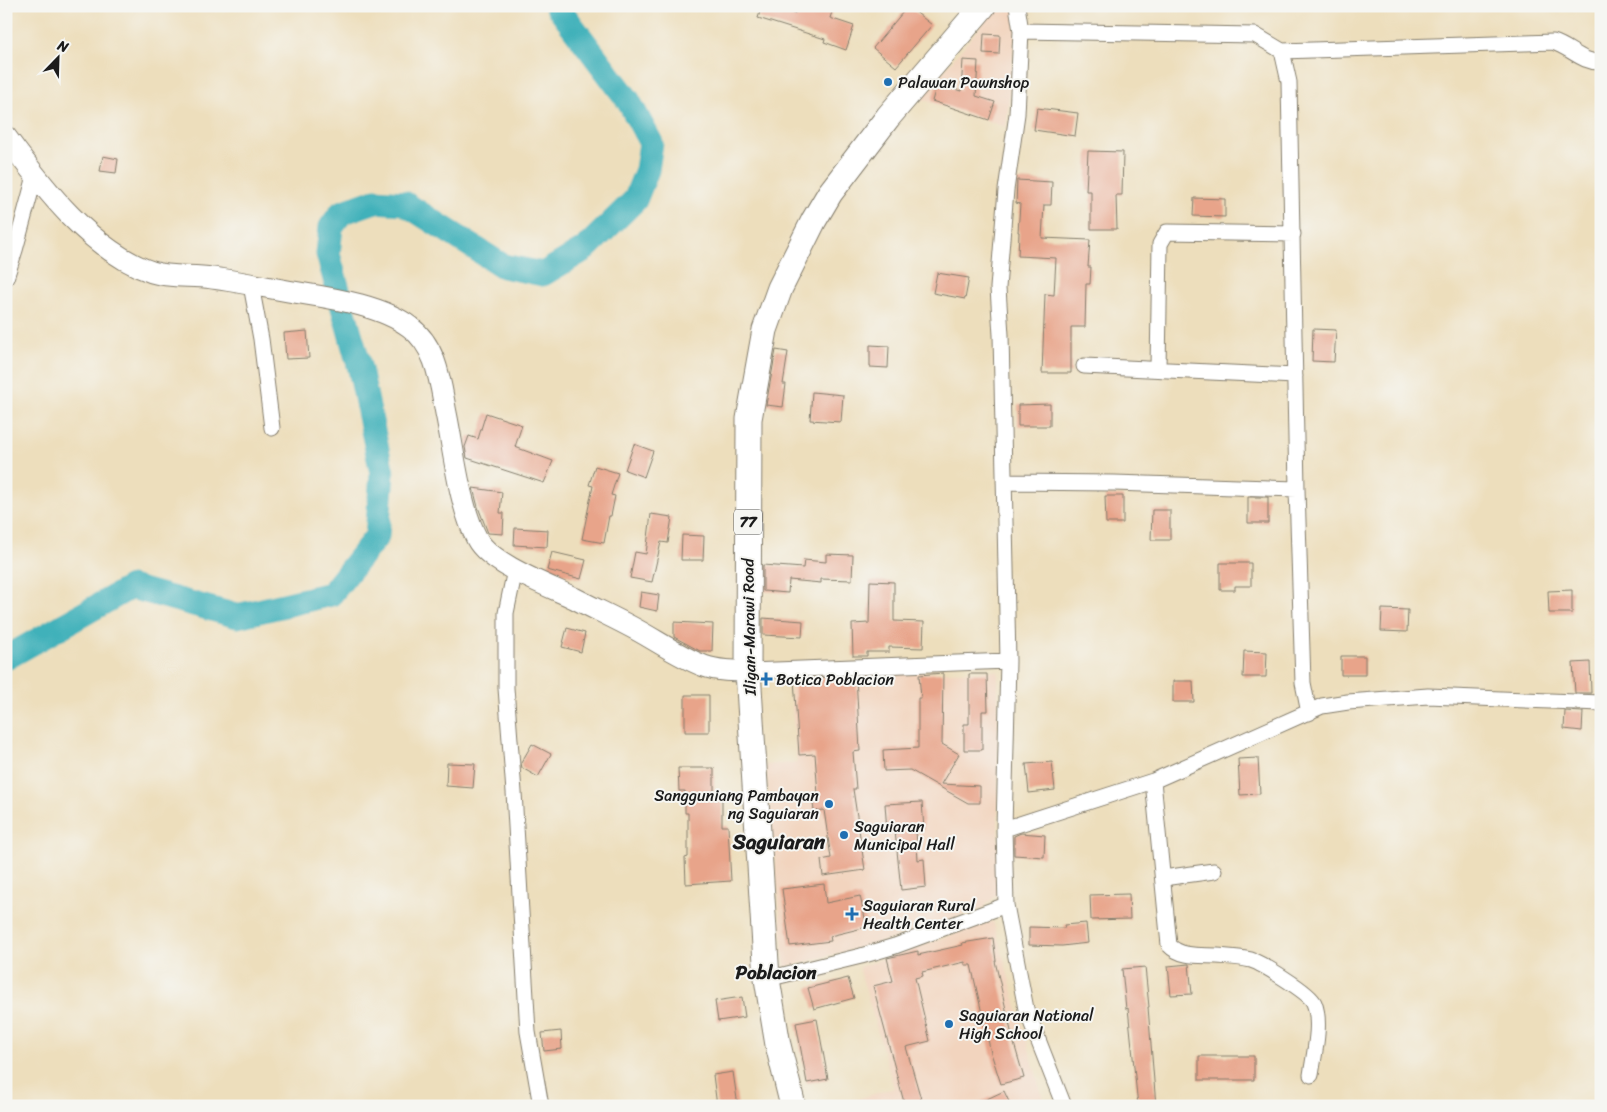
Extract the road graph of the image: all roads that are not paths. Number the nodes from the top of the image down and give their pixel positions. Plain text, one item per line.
1 (983, 6) edge
2 (1017, 6) edge
3 (1021, 31) junction
4 (1282, 51) junction
5 (1601, 62) edge
6 (6, 137) edge
7 (35, 176) junction
8 (1293, 234) junction
9 (6, 278) edge
10 (251, 285) junction
11 (1084, 366) dead end
12 (1158, 369) junction
13 (1295, 376) junction
14 (272, 428) dead end
15 (1004, 482) junction
16 (1297, 489) junction
17 (515, 570) junction
18 (1008, 661) junction
19 (748, 671) junction
20 (1601, 703) edge
21 (1309, 713) junction
22 (1152, 781) junction
23 (1004, 829) junction
24 (1214, 870) dead end
25 (1162, 878) junction
26 (1006, 905) junction
27 (767, 979) junction
28 (1311, 1075) dead end
29 (541, 1106) edge
30 (793, 1106) edge
31 (1064, 1106) edge

1 - 19 highway, Iligan-Marawi Road / 77
2 - 3 street
3 - 4 street
3 - 15 street
4 - 5 street
4 - 8 street
6 - 7 main road
7 - 9 street
7 - 10 main road
8 - 12 street
8 - 13 street
10 - 14 street
10 - 17 main road
11 - 12 street
12 - 13 street
13 - 16 street
15 - 16 street
15 - 18 street
16 - 21 street
17 - 19 main road
17 - 29 street
18 - 19 street
18 - 23 street
19 - 27 highway, Iligan-Marawi Road / 77
20 - 21 street
21 - 22 street
22 - 23 street
22 - 25 street
23 - 26 street
24 - 25 street
25 - 28 street
26 - 27 street
26 - 31 street
27 - 30 highway, Iligan-Marawi Road / 77

